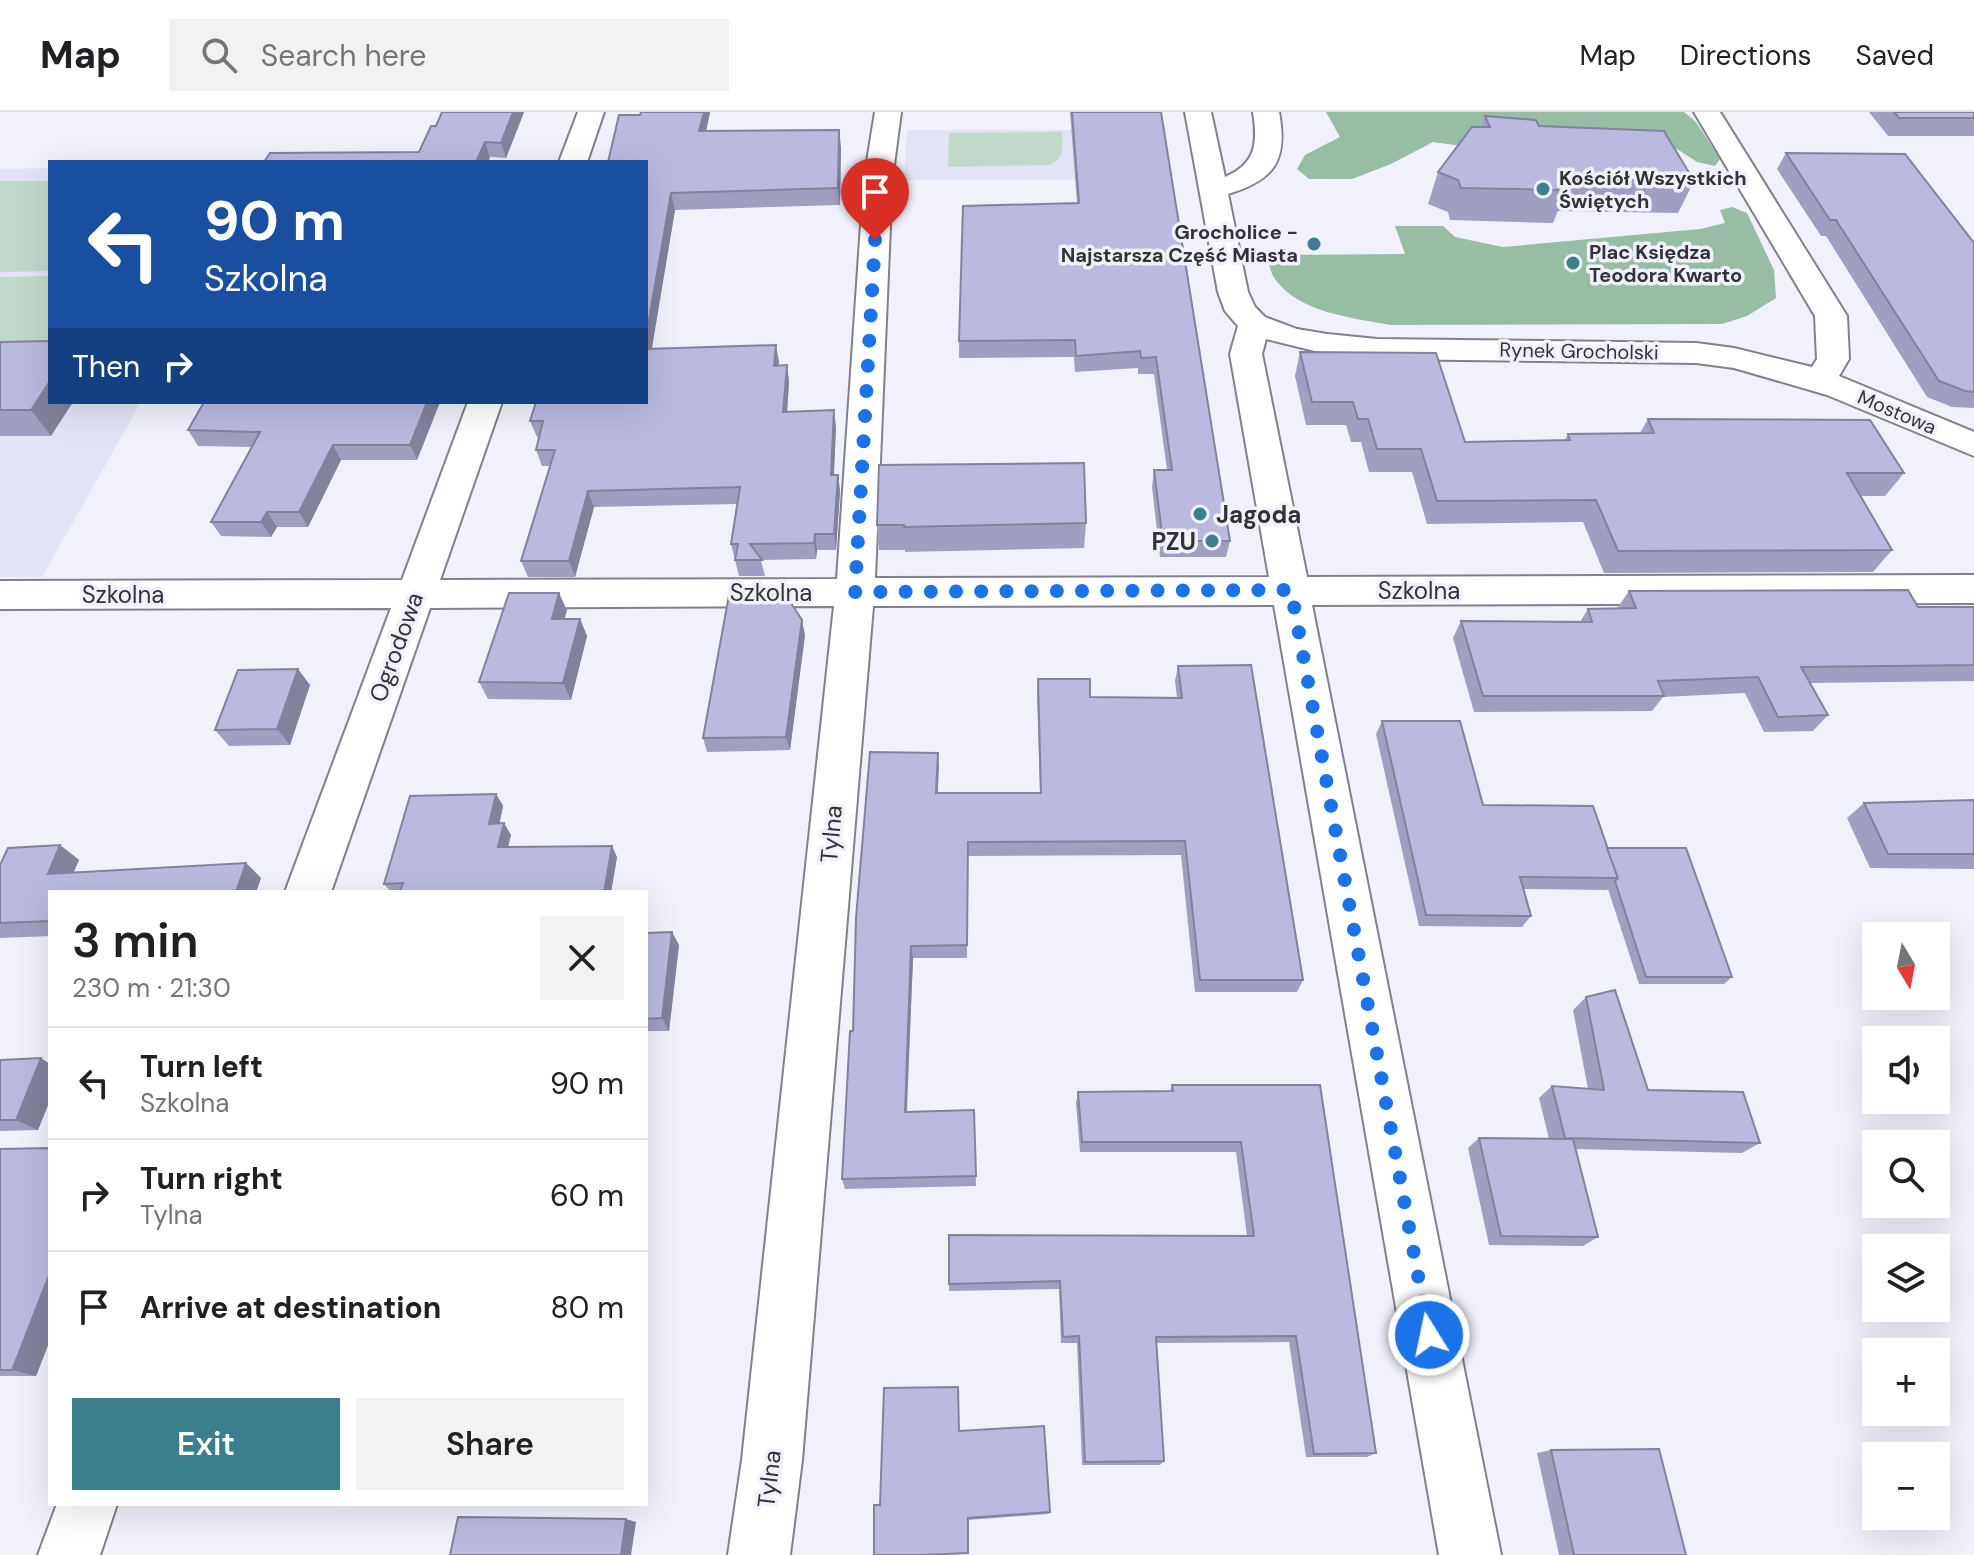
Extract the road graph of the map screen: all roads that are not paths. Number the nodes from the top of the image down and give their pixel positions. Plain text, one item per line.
1 (591, 112) edge
2 (888, 112) edge
3 (1198, 112) edge
4 (1266, 112) edge
5 (1707, 112) edge
6 (574, 160) edge
7 (1212, 190) junction
8 (1254, 324) junction
9 (1821, 379) junction
10 (484, 404) edge
11 (1974, 445) edge
12 (1974, 589) edge
13 (1291, 590) junction
14 (855, 592) junction
15 (415, 594) junction
16 (0, 595) edge
17 (309, 890) edge
18 (86, 1506) edge
19 (69, 1555) edge
20 (759, 1555) edge
21 (1470, 1555) edge

1 - 6 street
2 - 14 street, Tylna
3 - 7 street
4 - 7 street
5 - 9 street
7 - 8 street
8 - 9 street, Rynek Grocholski
8 - 13 street
9 - 11 street, Mostowa
10 - 15 street, Ogrodowa
12 - 13 street, Szkolna
13 - 14 street, Szkolna
13 - 21 street
14 - 15 street, Szkolna
14 - 20 street, Tylna
15 - 16 street, Szkolna
15 - 17 street, Ogrodowa
18 - 19 street

